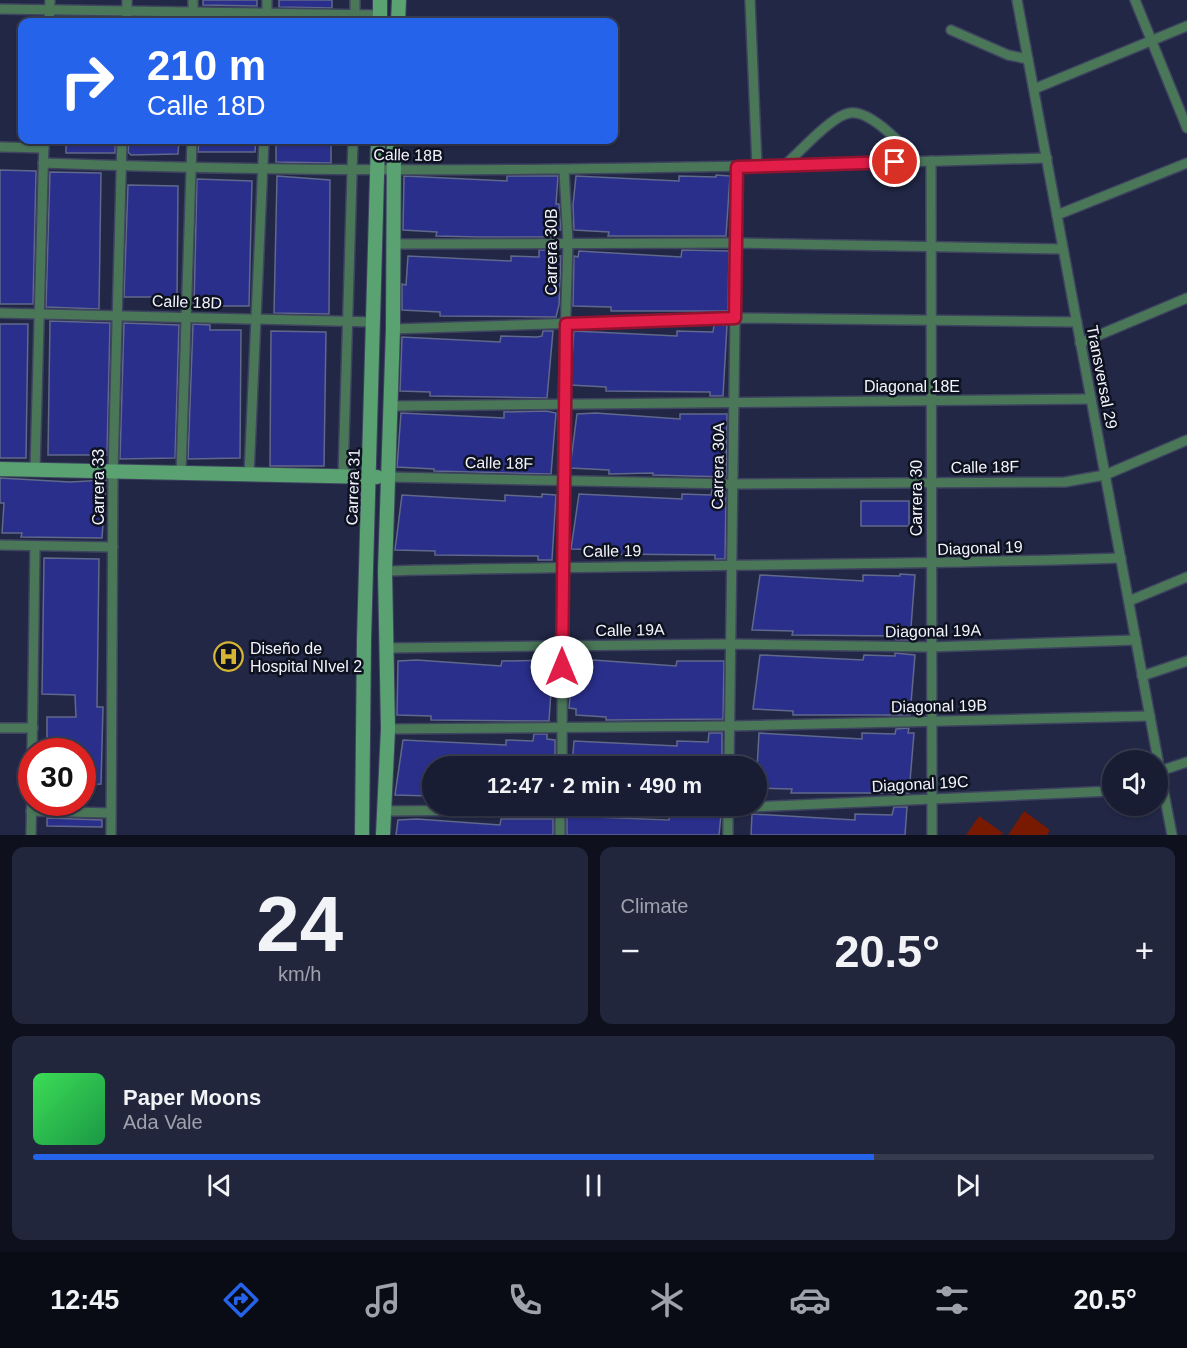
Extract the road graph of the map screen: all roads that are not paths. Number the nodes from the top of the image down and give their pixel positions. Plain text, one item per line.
1 (127, 0) edge
2 (193, 0) edge
3 (267, 0) edge
4 (355, 0) edge
5 (380, 0) edge
6 (399, 0) edge
7 (750, 0) edge
8 (1017, 0) edge
9 (1135, 0) edge
10 (50, 5) edge
11 (0, 9) edge
12 (127, 11) junction
13 (193, 12) junction
14 (127, 18) edge
15 (193, 18) edge
16 (267, 18) edge
17 (355, 18) edge
18 (380, 18) edge
19 (398, 18) edge
20 (1187, 26) edge
21 (951, 30) dead end
22 (1152, 41) junction
23 (1028, 59) junction
24 (1034, 89) junction
25 (1187, 128) edge
26 (44, 144) edge
27 (122, 144) edge
28 (192, 144) edge
29 (264, 144) edge
30 (353, 144) edge
31 (378, 144) edge
32 (394, 144) edge
33 (0, 147) edge
34 (1047, 158) junction
35 (931, 161) junction
36 (917, 162) junction
37 (43, 163) junction
38 (1187, 163) edge
39 (785, 165) junction
40 (121, 166) junction
41 (263, 166) junction
42 (757, 166) junction
43 (192, 167) junction
44 (737, 167) junction
45 (353, 169) junction
46 (378, 170) junction
47 (564, 170) junction
48 (393, 171) junction
49 (1057, 215) junction
50 (568, 243) junction
51 (736, 243) junction
52 (393, 244) junction
53 (931, 246) junction
54 (1063, 249) junction
55 (1187, 298) edge
56 (0, 313) edge
57 (38, 313) junction
58 (116, 315) junction
59 (186, 317) junction
60 (255, 318) junction
61 (735, 318) junction
62 (348, 321) junction
63 (931, 321) junction
64 (374, 322) junction
65 (1077, 322) junction
66 (566, 324) junction
67 (393, 329) junction
68 (1080, 343) junction
69 (1091, 399) junction
70 (734, 401) junction
71 (931, 401) junction
72 (563, 404) junction
73 (391, 406) junction
74 (1187, 440) edge
75 (0, 469) edge
76 (35, 470) junction
77 (113, 471) junction
78 (181, 473) junction
79 (249, 474) junction
80 (1105, 475) junction
81 (343, 476) junction
82 (370, 476) junction
83 (388, 477) junction
84 (565, 480) junction
85 (733, 483) junction
86 (931, 484) junction
87 (0, 545) edge
88 (35, 546) junction
89 (113, 547) junction
90 (1120, 558) junction
91 (732, 564) junction
92 (931, 564) junction
93 (562, 567) junction
94 (385, 572) junction
95 (1187, 576) edge
96 (1129, 601) junction
97 (1136, 640) junction
98 (730, 644) junction
99 (562, 646) junction
100 (932, 647) junction
101 (386, 648) junction
102 (1187, 661) edge
103 (1142, 676) junction
104 (1150, 716) junction
105 (932, 721) junction
106 (729, 726) junction
107 (0, 728) edge
108 (33, 728) junction
109 (563, 728) junction
110 (388, 729) junction
111 (33, 738) edge
112 (1156, 750) edge
113 (562, 756) edge
114 (729, 756) edge
115 (1187, 762) edge
116 (1168, 763) edge
117 (1102, 791) edge
118 (932, 799) junction
119 (767, 805) edge
120 (422, 810) edge
121 (384, 811) junction
122 (96, 813) edge
123 (111, 813) junction
124 (31, 816) edge
125 (560, 816) edge
126 (728, 816) edge
127 (1168, 816) edge
128 (31, 835) edge
129 (111, 835) edge
130 (362, 835) edge
131 (383, 835) edge
132 (560, 835) edge
133 (728, 835) edge
134 (932, 835) edge
135 (1172, 835) edge

1 - 12 street
2 - 13 street
3 - 16 street
4 - 17 street
5 - 18 main road
6 - 19 main road
7 - 42 street
8 - 23 street, Transversal 29
9 - 22 street
10 - 11 street
10 - 12 street
12 - 13 street
12 - 14 street
13 - 15 street
13 - 16 street
20 - 22 street
21 - 23 street
22 - 24 street
22 - 25 street
23 - 24 street, Transversal 29
24 - 34 street, Transversal 29
26 - 33 street
26 - 37 street
27 - 40 street, Carrera 33
28 - 43 street
29 - 41 street
30 - 45 street
31 - 46 main road, Carrera 31
32 - 48 main road
34 - 35 street, Calle 18B
34 - 49 street, Transversal 29
35 - 36 street, Calle 18B
35 - 53 street, Carrera 30
36 - 39 street, Calle 18B
36 - 39 street
37 - 40 street, Calle 18B
37 - 57 street
38 - 49 street
39 - 42 street, Calle 18B
40 - 43 street, Calle 18B
40 - 58 street, Carrera 33
41 - 43 street, Calle 18B
41 - 45 street, Calle 18B
41 - 60 street
42 - 44 street, Calle 18B
43 - 59 street
44 - 47 street, Calle 18B
44 - 51 street, Carrera 30A
45 - 46 street, Calle 18B
45 - 62 street
46 - 48 street, Calle 18B
46 - 64 main road, Carrera 31
47 - 48 street, Calle 18B
47 - 50 street, Carrera 30B
48 - 52 main road
49 - 54 street, Transversal 29
50 - 51 street
50 - 52 street
50 - 66 street, Carrera 30B
51 - 53 street
51 - 61 street, Carrera 30A
52 - 67 main road
53 - 54 street
53 - 63 street, Carrera 30
54 - 65 street, Transversal 29
55 - 68 street
56 - 57 street, Calle 18D
57 - 58 street, Calle 18D
57 - 76 street
58 - 59 street, Calle 18D
58 - 77 street, Carrera 33
59 - 60 street, Calle 18D
59 - 78 street
60 - 62 street, Calle 18D
60 - 79 street
61 - 63 street
61 - 66 street
61 - 70 street, Carrera 30A
62 - 64 street, Calle 18D
62 - 81 street
63 - 65 street
63 - 71 street, Carrera 30
64 - 82 main road, Carrera 31
65 - 68 street, Transversal 29
66 - 67 street
66 - 72 street, Carrera 30B
67 - 73 main road
68 - 69 street, Transversal 29
69 - 71 street, Diagonal 18E
69 - 80 street, Transversal 29
70 - 71 street, Diagonal 18E
70 - 72 street, Diagonal 18E
70 - 85 street, Carrera 30A
71 - 86 street, Carrera 30
72 - 73 street, Diagonal 18E
72 - 84 street, Carrera 30B
73 - 83 main road
74 - 80 street, Calle 18F
75 - 76 main road, Calle 18F
76 - 77 main road, Calle 18F
77 - 78 main road, Calle 18F
77 - 89 street, Carrera 33
78 - 79 main road, Calle 18F
79 - 81 main road, Calle 18F
80 - 86 street, Calle 18F
80 - 90 street, Transversal 29
81 - 82 main road, Calle 18F
82 - 83 main road, Calle 18F
82 - 130 main road, Carrera 31
83 - 84 street, Calle 18F
83 - 94 main road
84 - 85 street, Calle 18F
84 - 93 street, Carrera 30B
85 - 86 street, Calle 18F
85 - 91 street, Carrera 30A
86 - 92 street, Carrera 30
87 - 88 street
88 - 89 street
88 - 108 street
89 - 123 street, Carrera 33
90 - 92 street, Diagonal 19
90 - 96 street, Transversal 29
91 - 92 street, Diagonal 19
91 - 93 street, Calle 19
91 - 98 street, Carrera 30A
92 - 100 street, Carrera 30
93 - 94 street, Calle 19
93 - 99 street, Carrera 30B
94 - 101 main road
95 - 96 street
96 - 97 street, Transversal 29
97 - 100 street, Diagonal 19A
97 - 103 street, Transversal 29
98 - 99 street, Calle 19A
98 - 100 street, Diagonal 19A
98 - 106 street, Carrera 30A
99 - 101 street, Calle 19A
99 - 109 street, Carrera 30B
100 - 105 street, Carrera 30
101 - 110 main road
102 - 103 street
103 - 104 street, Transversal 29
104 - 105 street, Diagonal 19B
104 - 112 street, Transversal 29
105 - 106 street, Diagonal 19B
105 - 118 street, Carrera 30
106 - 109 street, Diagonal 19B
106 - 114 street, Carrera 30A
107 - 108 street
108 - 111 street
109 - 110 street, Diagonal 19B
109 - 113 street, Carrera 30B
110 - 121 main road
115 - 116 street
117 - 118 street, Diagonal 19C
118 - 119 street, Diagonal 19C
118 - 134 street, Carrera 30
120 - 121 street, Diagonal 19C
121 - 131 main road
122 - 123 street
123 - 129 street, Carrera 33
124 - 128 street
125 - 132 street
126 - 133 street
127 - 135 street, Transversal 29

